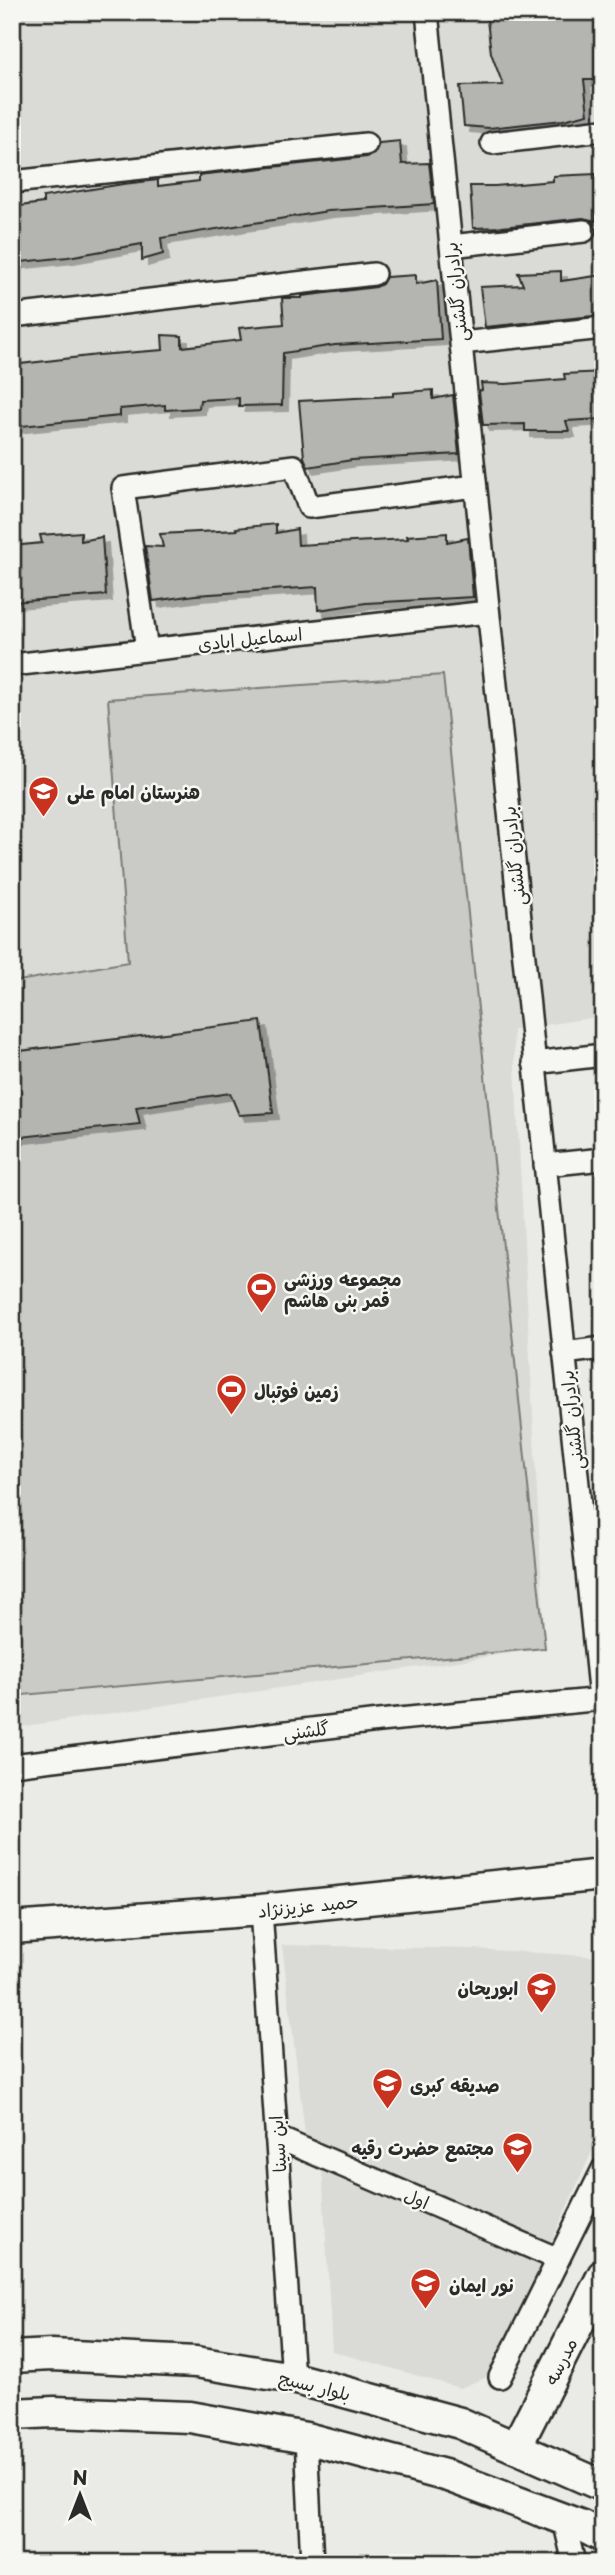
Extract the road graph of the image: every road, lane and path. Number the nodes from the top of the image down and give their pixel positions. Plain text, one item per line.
1 (427, 12) edge
2 (603, 130) edge
3 (492, 143) dead end
4 (366, 144) dead end
5 (12, 182) edge
6 (584, 231) dead end
7 (451, 246) junction
8 (374, 274) dead end
9 (12, 316) edge
10 (603, 328) edge
11 (461, 343) junction
12 (475, 485) junction
13 (488, 611) junction
14 (148, 650) junction
15 (12, 665) edge
16 (603, 1055) edge
17 (534, 1063) junction
18 (603, 1159) edge
19 (545, 1165) junction
20 (603, 1348) edge
21 (564, 1353) junction
22 (592, 1522) edge
23 (601, 1699) edge
24 (12, 1765) edge
25 (603, 1875) edge
26 (261, 1910) junction
27 (12, 1928) edge
28 (276, 2137) junction
29 (603, 2169) edge
30 (558, 2259) junction
31 (603, 2275) edge
32 (12, 2357) edge
33 (500, 2377) dead end
34 (293, 2378) junction
35 (12, 2414) edge
36 (306, 2438) junction
37 (516, 2447) junction
38 (603, 2486) edge
39 (564, 2519) junction
40 (603, 2537) edge
41 (312, 2563) edge
42 (574, 2563) edge

1 - 7 street, برادران گلشنی
2 - 3 street
4 - 5 street
6 - 7 street
7 - 11 street, برادران گلشنی
8 - 9 street
10 - 11 street
11 - 12 street, برادران گلشنی
12 - 13 street, برادران گلشنی
12 - 14 street
13 - 14 street, اسماعیل ابادی
13 - 17 street, برادران گلشنی
14 - 15 street, اسماعیل ابادی
16 - 17 street
17 - 19 street, برادران گلشنی
18 - 19 street
19 - 21 street, برادران گلشنی
20 - 21 street
21 - 22 street, برادران گلشنی
22 - 23 street, برادران گلشنی
23 - 24 street, گلشنی
25 - 26 main road, حمید عزیزنژاد
26 - 27 main road, حمید عزیزنژاد
26 - 28 street, ابن سینا
28 - 30 street, اول
28 - 34 street, ابن سینا
29 - 30 street
30 - 33 street
31 - 37 main road, مدرسه
32 - 34 main road, بلوار بسیج
34 - 37 main road, بلوار بسیج
35 - 36 main road
36 - 39 main road
36 - 41 street
37 - 38 main road, بلوار بسیج
39 - 40 main road
39 - 42 street

